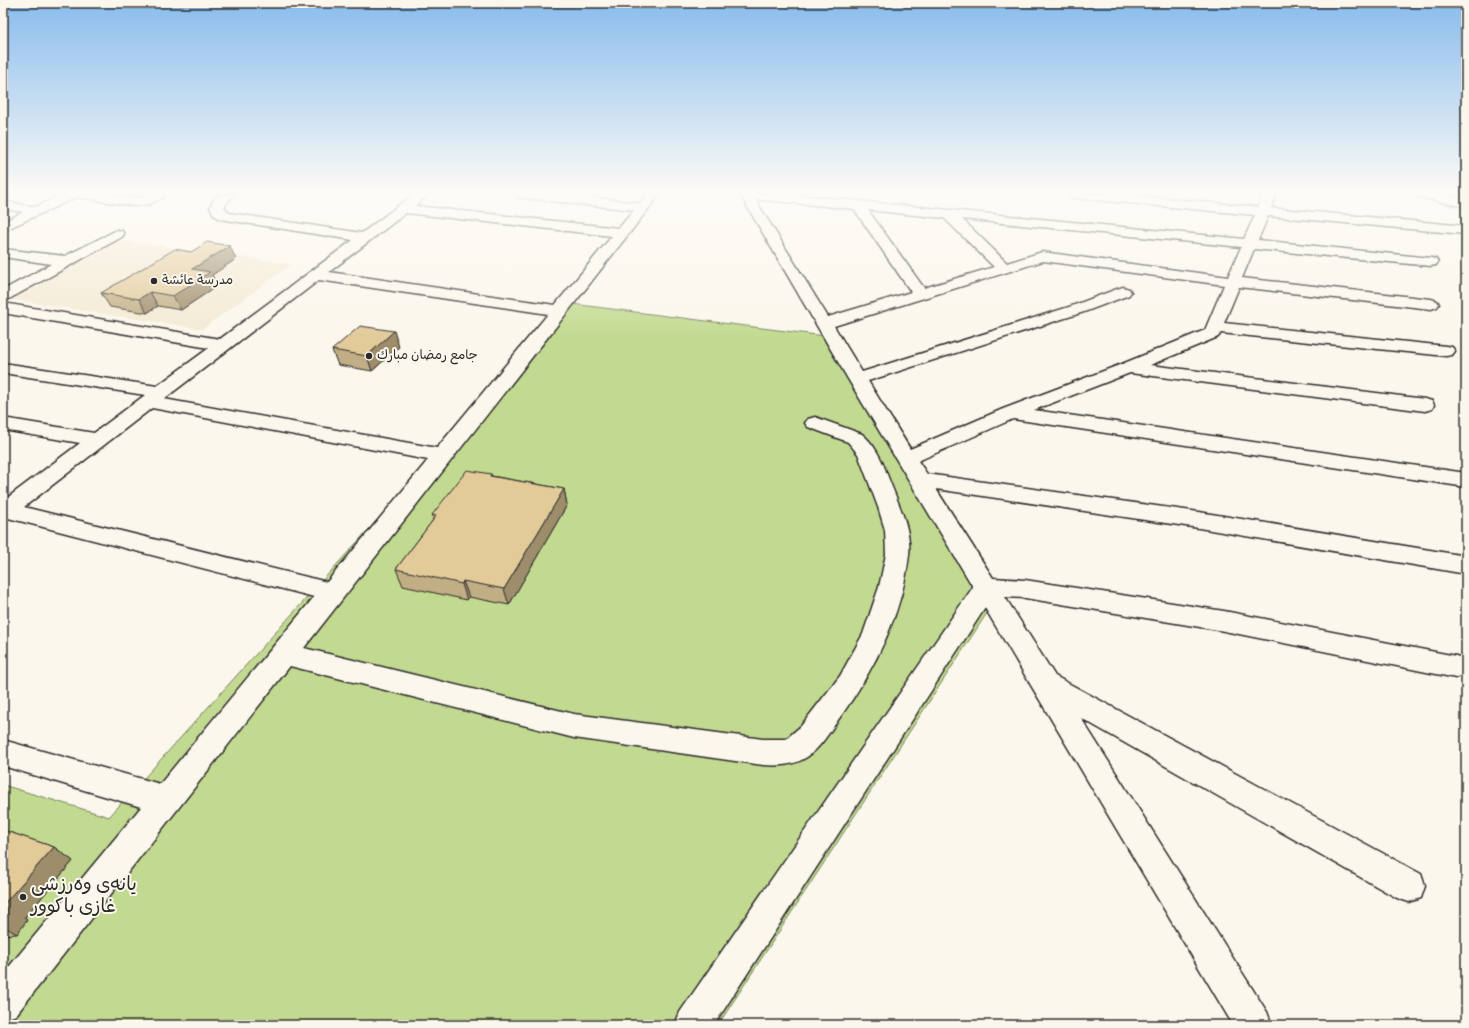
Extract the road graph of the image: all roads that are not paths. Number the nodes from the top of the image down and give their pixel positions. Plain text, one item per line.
1 (102, 242) edge
2 (361, 242) edge
3 (616, 242) edge
4 (775, 242) edge
5 (884, 242) edge
6 (977, 242) edge
7 (1229, 242) edge
8 (1249, 244) junction
9 (3, 253) edge
10 (66, 261) junction
11 (1431, 262) dead end
12 (1004, 268) junction
13 (316, 275) junction
14 (1234, 282) junction
15 (1123, 292) dead end
16 (920, 294) junction
17 (3, 296) edge
18 (1432, 304) dead end
19 (3, 308) edge
20 (560, 311) junction
21 (825, 323) junction
22 (1215, 327) junction
23 (224, 345) junction
24 (1446, 351) dead end
25 (3, 368) edge
26 (1128, 368) junction
27 (857, 379) junction
28 (154, 397) junction
29 (1425, 405) dead end
30 (1010, 413) junction
31 (815, 423) dead end
32 (3, 424) edge
33 (98, 440) junction
34 (443, 456) junction
35 (906, 459) junction
36 (920, 480) junction
37 (1466, 480) edge
38 (4, 511) edge
39 (1466, 565) edge
40 (986, 587) junction
41 (333, 593) junction
42 (284, 654) junction
43 (1456, 667) dead end
44 (1046, 684) junction
45 (3, 753) edge
46 (166, 800) junction
47 (1408, 886) dead end
48 (3, 1002) edge
49 (693, 1025) edge
50 (1254, 1025) edge

1 - 10 street
2 - 13 street
3 - 20 street
4 - 21 street
5 - 16 street
6 - 12 street
7 - 8 street
8 - 11 street
8 - 14 street
9 - 10 street
10 - 17 street
12 - 14 street
12 - 16 street
13 - 20 street
13 - 23 street
14 - 18 street
14 - 22 street
15 - 27 street
16 - 21 street
19 - 23 street
20 - 34 street
21 - 27 street
22 - 24 street
22 - 26 street
23 - 28 street
25 - 28 street
26 - 29 street
26 - 30 street
27 - 35 street
28 - 33 street
28 - 34 street
30 - 35 street
30 - 37 street
31 - 42 street
32 - 33 street
33 - 38 street
34 - 41 street
35 - 36 street
36 - 39 street
36 - 40 street
38 - 41 street
40 - 43 street
40 - 44 street
40 - 49 street
41 - 42 street
42 - 46 street
44 - 47 street
44 - 50 street
45 - 46 street
46 - 48 street

